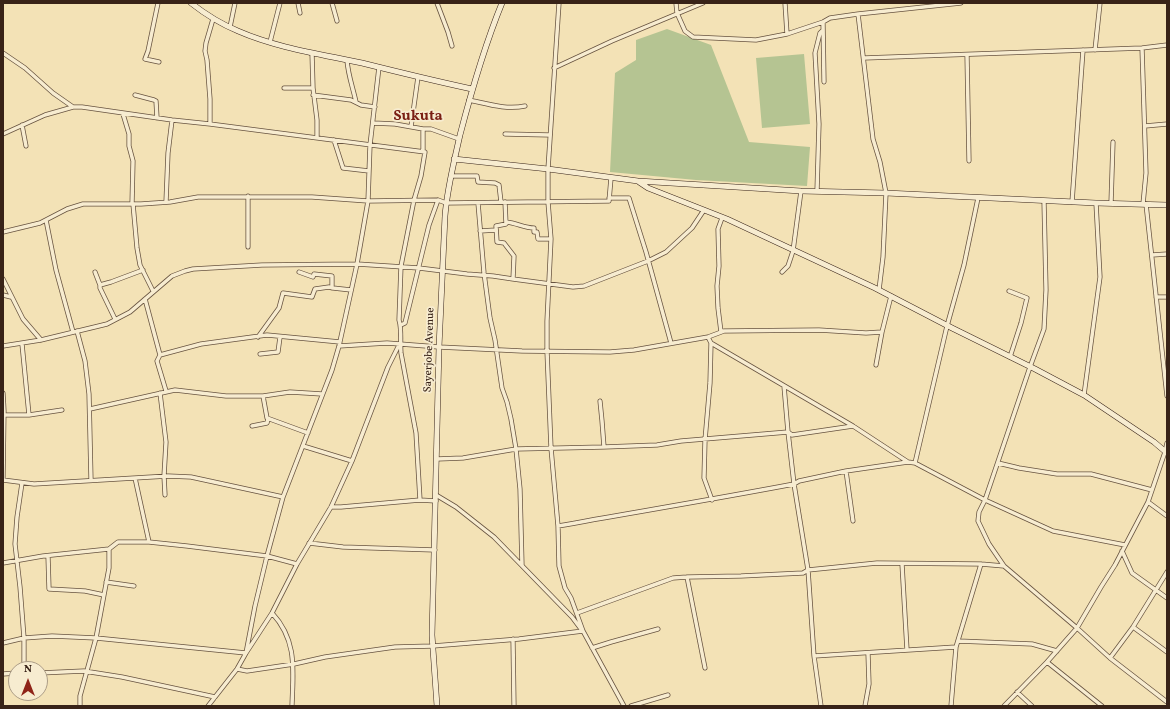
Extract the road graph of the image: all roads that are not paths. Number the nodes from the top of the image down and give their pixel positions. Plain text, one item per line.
1 (158, 3) edge
2 (191, 3) edge
3 (235, 3) edge
4 (280, 3) edge
5 (298, 3) edge
6 (332, 3) edge
7 (437, 3) edge
8 (502, 3) edge
9 (559, 3) edge
10 (676, 3) edge
11 (703, 3) edge
12 (784, 3) edge
13 (961, 3) edge
14 (1100, 3) edge
15 (918, 5) edge
16 (300, 14) dead end
17 (677, 14) junction
18 (858, 14) junction
19 (213, 19) junction
20 (337, 21) dead end
21 (823, 22) junction
22 (230, 27) junction
23 (823, 30) junction
24 (787, 34) junction
25 (270, 42) junction
26 (1167, 45) edge
27 (452, 46) dead end
28 (1142, 48) junction
29 (1083, 50) junction
30 (1095, 50) junction
31 (3, 52) edge
32 (312, 53) junction
33 (967, 55) junction
34 (864, 58) junction
35 (347, 60) junction
36 (159, 62) dead end
37 (379, 67) junction
38 (554, 68) junction
39 (418, 77) junction
40 (824, 82) dead end
41 (284, 88) dead end
42 (313, 88) junction
43 (472, 89) junction
44 (135, 95) dead end
45 (313, 95) junction
46 (469, 100) junction
47 (356, 102) junction
48 (525, 106) dead end
49 (73, 107) junction
50 (375, 107) junction
51 (123, 114) junction
52 (157, 118) junction
53 (172, 120) junction
54 (373, 123) junction
55 (210, 124) junction
56 (1167, 124) edge
57 (22, 125) junction
58 (1145, 126) junction
59 (411, 127) junction
60 (423, 129) junction
61 (3, 134) edge
62 (504, 134) dead end
63 (550, 135) junction
64 (317, 138) junction
65 (459, 139) junction
66 (334, 140) junction
67 (1114, 142) dead end
68 (26, 146) dead end
69 (370, 146) junction
70 (423, 152) junction
71 (454, 159) junction
72 (969, 161) dead end
73 (548, 168) junction
74 (369, 171) junction
75 (451, 176) junction
76 (611, 178) junction
77 (638, 181) junction
78 (801, 191) junction
79 (817, 191) junction
80 (886, 193) junction
81 (248, 196) junction
82 (610, 198) junction
83 (978, 198) junction
84 (414, 200) junction
85 (438, 200) junction
86 (368, 201) junction
87 (1044, 201) junction
88 (166, 202) junction
89 (478, 202) junction
90 (503, 202) junction
91 (548, 202) junction
92 (1072, 202) junction
93 (446, 203) junction
94 (1096, 203) junction
95 (133, 204) junction
96 (1111, 204) junction
97 (1144, 204) junction
98 (1167, 205) edge
99 (704, 210) junction
100 (722, 218) junction
101 (46, 220) junction
102 (506, 222) junction
103 (496, 230) junction
104 (480, 231) junction
105 (3, 232) edge
106 (552, 239) junction
107 (248, 247) dead end
108 (793, 251) junction
109 (1167, 254) edge
110 (1152, 255) junction
111 (648, 261) junction
112 (357, 264) junction
113 (401, 266) junction
114 (419, 268) junction
115 (143, 270) junction
116 (95, 272) dead end
117 (299, 272) dead end
118 (442, 272) junction
119 (782, 272) dead end
120 (484, 275) junction
121 (3, 279) edge
122 (513, 279) junction
123 (548, 284) junction
124 (100, 285) junction
125 (332, 288) junction
126 (351, 290) junction
127 (879, 290) junction
128 (153, 291) junction
129 (1009, 291) dead end
130 (3, 295) edge
131 (891, 296) junction
132 (11, 297) junction
133 (1156, 297) junction
134 (1167, 297) edge
135 (145, 299) junction
136 (115, 319) junction
137 (400, 325) junction
138 (947, 326) junction
139 (75, 332) junction
140 (721, 332) junction
141 (882, 332) junction
142 (258, 337) junction
143 (280, 337) junction
144 (708, 337) junction
145 (41, 340) junction
146 (1161, 340) junction
147 (1167, 340) edge
148 (400, 343) junction
149 (671, 343) junction
150 (711, 343) junction
151 (22, 344) junction
152 (340, 344) junction
153 (3, 346) edge
154 (440, 347) junction
155 (496, 350) junction
156 (547, 352) junction
157 (260, 354) dead end
158 (160, 355) junction
159 (1010, 357) junction
160 (876, 365) dead end
161 (1030, 367) junction
162 (784, 386) junction
163 (166, 392) junction
164 (3, 393) edge
165 (160, 393) junction
166 (322, 394) junction
167 (1084, 395) junction
168 (263, 396) junction
169 (1167, 396) edge
170 (600, 401) dead end
171 (90, 409) junction
172 (62, 410) dead end
173 (4, 412) edge
174 (29, 415) junction
175 (268, 419) junction
176 (252, 426) dead end
177 (853, 426) junction
178 (788, 432) junction
179 (308, 433) junction
180 (705, 440) junction
181 (1167, 443) edge
182 (4, 444) edge
183 (303, 446) junction
184 (604, 447) junction
185 (551, 448) junction
186 (516, 449) junction
187 (1166, 453) edge
188 (437, 459) junction
189 (352, 461) junction
190 (908, 462) junction
191 (915, 463) junction
192 (998, 463) junction
193 (846, 471) junction
194 (164, 476) junction
195 (135, 478) junction
196 (3, 480) edge
197 (91, 480) junction
198 (22, 483) junction
199 (794, 484) junction
200 (1152, 490) junction
201 (165, 495) dead end
202 (284, 497) junction
203 (436, 498) junction
204 (420, 500) junction
205 (712, 500) junction
206 (985, 500) junction
207 (1148, 502) junction
208 (332, 507) junction
209 (1167, 516) edge
210 (853, 521) dead end
211 (558, 526) junction
212 (150, 542) junction
213 (309, 543) junction
214 (1125, 545) junction
215 (109, 549) junction
216 (435, 550) junction
217 (1122, 551) junction
218 (48, 556) junction
219 (267, 556) junction
220 (17, 561) junction
221 (3, 563) edge
222 (297, 564) junction
223 (902, 564) junction
224 (981, 564) junction
225 (522, 565) junction
226 (1004, 566) junction
227 (808, 570) junction
228 (1167, 572) edge
229 (687, 576) junction
230 (106, 582) junction
231 (134, 586) dead end
232 (1156, 590) junction
233 (104, 595) junction
234 (1167, 598) edge
235 (272, 613) junction
236 (577, 613) junction
237 (1133, 627) junction
238 (1077, 628) junction
239 (658, 629) dead end
240 (583, 631) junction
241 (24, 638) junction
242 (96, 638) junction
243 (513, 639) junction
244 (958, 641) junction
245 (3, 643) edge
246 (433, 646) junction
247 (956, 647) junction
248 (592, 648) junction
249 (907, 650) junction
250 (1166, 650) edge
251 (1057, 651) junction
252 (246, 653) junction
253 (868, 653) junction
254 (814, 656) junction
255 (1110, 658) junction
256 (24, 661) edge
257 (1047, 662) junction
258 (294, 664) junction
259 (705, 668) dead end
260 (237, 669) junction
261 (87, 672) junction
262 (48, 673) edge
263 (1017, 692) junction
264 (668, 695) dead end
265 (215, 697) junction
266 (1167, 702) edge
267 (80, 706) edge
268 (208, 706) edge
269 (292, 706) edge
270 (437, 706) edge
271 (514, 706) edge
272 (624, 706) edge
273 (631, 706) edge
274 (821, 706) edge
275 (865, 706) edge
276 (951, 706) edge
277 (1004, 706) edge
278 (1032, 706) edge
279 (1102, 706) edge

1 - 36 street
2 - 19 street
3 - 22 street
4 - 25 street
5 - 16 street
6 - 20 street
7 - 27 street
8 - 43 street, Sayerjobe Avenue
9 - 38 street
10 - 17 street
11 - 17 street
12 - 24 street
13 - 15 street
14 - 30 street
15 - 18 street
17 - 24 street
17 - 38 street
18 - 21 street
18 - 34 street
19 - 22 street
19 - 55 street
21 - 23 street
21 - 24 street
22 - 25 street
23 - 40 street
23 - 79 street
25 - 32 street
26 - 28 street
28 - 30 street
28 - 58 street
29 - 30 street
29 - 33 street
29 - 92 street
31 - 49 street
32 - 35 street
32 - 42 street
33 - 34 street
33 - 72 street
34 - 80 street
35 - 37 street
35 - 47 street
37 - 39 street
37 - 50 street
38 - 63 street
39 - 43 street
39 - 59 street
41 - 42 street
42 - 45 street
43 - 46 street, Sayerjobe Avenue
44 - 52 street
45 - 47 street
45 - 64 street
46 - 48 street
46 - 65 street, Sayerjobe Avenue
47 - 50 street
49 - 51 street
49 - 57 street
50 - 54 street
51 - 52 street
51 - 95 street
52 - 53 street
53 - 55 street
53 - 88 street
54 - 59 street
54 - 69 street
55 - 64 street
56 - 58 street
57 - 61 street
57 - 68 street
58 - 97 street
59 - 60 street
60 - 65 street
60 - 70 street
62 - 63 street
63 - 73 street
64 - 66 street
65 - 71 street, Sayerjobe Avenue
66 - 69 street
66 - 74 street
67 - 96 street
69 - 70 street
69 - 74 street
70 - 84 street
71 - 73 street
71 - 75 street, Sayerjobe Avenue
73 - 76 street
73 - 91 street
74 - 86 street
75 - 90 street
75 - 93 street, Sayerjobe Avenue
76 - 77 street
76 - 82 street
77 - 78 street
77 - 99 street
78 - 79 street
78 - 108 street
79 - 80 street
80 - 83 street
80 - 127 street
81 - 86 street
81 - 88 street
81 - 107 street
82 - 91 street
82 - 111 street
83 - 87 street
83 - 138 street
84 - 85 street
84 - 86 street
84 - 113 street
85 - 93 street
85 - 114 street
86 - 112 street
87 - 92 street
87 - 161 street
88 - 95 street
89 - 90 street
89 - 93 street
89 - 104 street
90 - 91 street
90 - 102 street
91 - 106 street
92 - 94 street
93 - 118 street, Sayerjobe Avenue
94 - 96 street
94 - 167 street
95 - 101 street
95 - 115 street
96 - 97 street
97 - 98 street
97 - 110 street
99 - 100 street
99 - 111 street
100 - 108 street
100 - 140 street
101 - 105 street
101 - 139 street
102 - 103 street
102 - 106 street
103 - 104 street
103 - 122 street
104 - 120 street
106 - 123 street
108 - 119 street
108 - 127 street
109 - 110 street
110 - 133 street
111 - 123 street
111 - 149 street
112 - 113 street
112 - 126 street
112 - 128 street
113 - 114 street
113 - 137 street
114 - 118 street
114 - 137 street
115 - 124 street
115 - 128 street
116 - 124 street
117 - 125 street
118 - 120 street
118 - 154 street, Sayerjobe Avenue
120 - 122 street
120 - 155 street
121 - 132 street
122 - 123 street
123 - 156 street
124 - 136 street
125 - 126 street
125 - 142 street
126 - 152 street
127 - 131 street
128 - 135 street
129 - 159 street
130 - 132 street
131 - 138 street
131 - 141 street
132 - 145 street
133 - 134 street
133 - 146 street
135 - 136 street
135 - 158 street
136 - 139 street
137 - 148 street
138 - 159 street
138 - 191 street
139 - 145 street
139 - 171 street
140 - 141 street
140 - 144 street
141 - 160 street
142 - 143 street
142 - 158 street
143 - 152 street
143 - 157 street
144 - 149 street
144 - 150 street
145 - 151 street
146 - 147 street
146 - 169 street
148 - 152 street
148 - 154 street
148 - 189 street
148 - 204 street
149 - 156 street
150 - 162 street
150 - 180 street
151 - 153 street
151 - 174 street
152 - 166 street
154 - 155 street
154 - 188 street, Sayerjobe Avenue
155 - 156 street
155 - 186 street
156 - 185 street
158 - 163 street
159 - 161 street
161 - 167 street
161 - 192 street
162 - 177 street
162 - 178 street
163 - 165 street
163 - 168 street
164 - 173 street
165 - 171 street
165 - 194 street
166 - 168 street
166 - 179 street
167 - 187 street
168 - 175 street
170 - 184 street
171 - 197 street
172 - 174 street
173 - 174 street
173 - 182 street
175 - 176 street
175 - 179 street
177 - 178 street
177 - 190 street
178 - 180 street
178 - 199 street
179 - 183 street
180 - 184 street
180 - 205 street
181 - 187 street
182 - 196 street
183 - 189 street
183 - 202 street
184 - 185 street
185 - 186 street
185 - 211 street
186 - 188 street
186 - 225 street
187 - 200 street
188 - 203 street, Sayerjobe Avenue
189 - 208 street
190 - 191 street
190 - 193 street
191 - 206 street
192 - 200 street
192 - 206 street
193 - 199 street
193 - 210 street
194 - 195 street
194 - 201 street
194 - 202 street
195 - 197 street
195 - 212 street
196 - 198 street
197 - 198 street
198 - 220 street
199 - 205 street
199 - 227 street
200 - 207 street
202 - 219 street
203 - 204 street
203 - 216 street, Sayerjobe Avenue
203 - 225 street
204 - 208 street
205 - 211 street
206 - 214 street
206 - 226 street
207 - 209 street
207 - 214 street
208 - 213 street
211 - 236 street
212 - 215 street
212 - 219 street
213 - 216 street
213 - 222 street
214 - 217 street
215 - 218 street
215 - 230 street
216 - 246 street, Sayerjobe Avenue
217 - 232 street
217 - 238 street
218 - 220 street
218 - 233 street
219 - 222 street
219 - 252 street
220 - 221 street
220 - 241 street
222 - 235 street
223 - 224 street
223 - 227 street
223 - 249 street
224 - 226 street
224 - 244 street
225 - 240 street
226 - 238 street
227 - 229 street
227 - 254 street
228 - 232 street
229 - 236 street
229 - 259 street
230 - 231 street
230 - 233 street
232 - 234 street
232 - 237 street
233 - 242 street
235 - 252 street
235 - 258 street
236 - 240 street
237 - 250 street
237 - 255 street
238 - 251 street
238 - 255 street
239 - 248 street
240 - 243 street
240 - 248 street
241 - 242 street
241 - 245 street
241 - 256 street
242 - 252 street
242 - 261 street
243 - 246 street
243 - 271 street
244 - 247 street
244 - 251 street
246 - 258 street
246 - 270 street, Sayerjobe Avenue
247 - 249 street
247 - 276 street
248 - 272 street
249 - 253 street
251 - 257 street
252 - 260 street
253 - 254 street
253 - 275 street
254 - 274 street
255 - 266 street
257 - 263 street
257 - 279 street
258 - 260 street
258 - 269 street
260 - 265 street
261 - 262 street
261 - 265 street
261 - 267 street
263 - 277 street
263 - 278 street
264 - 273 street
265 - 268 street

